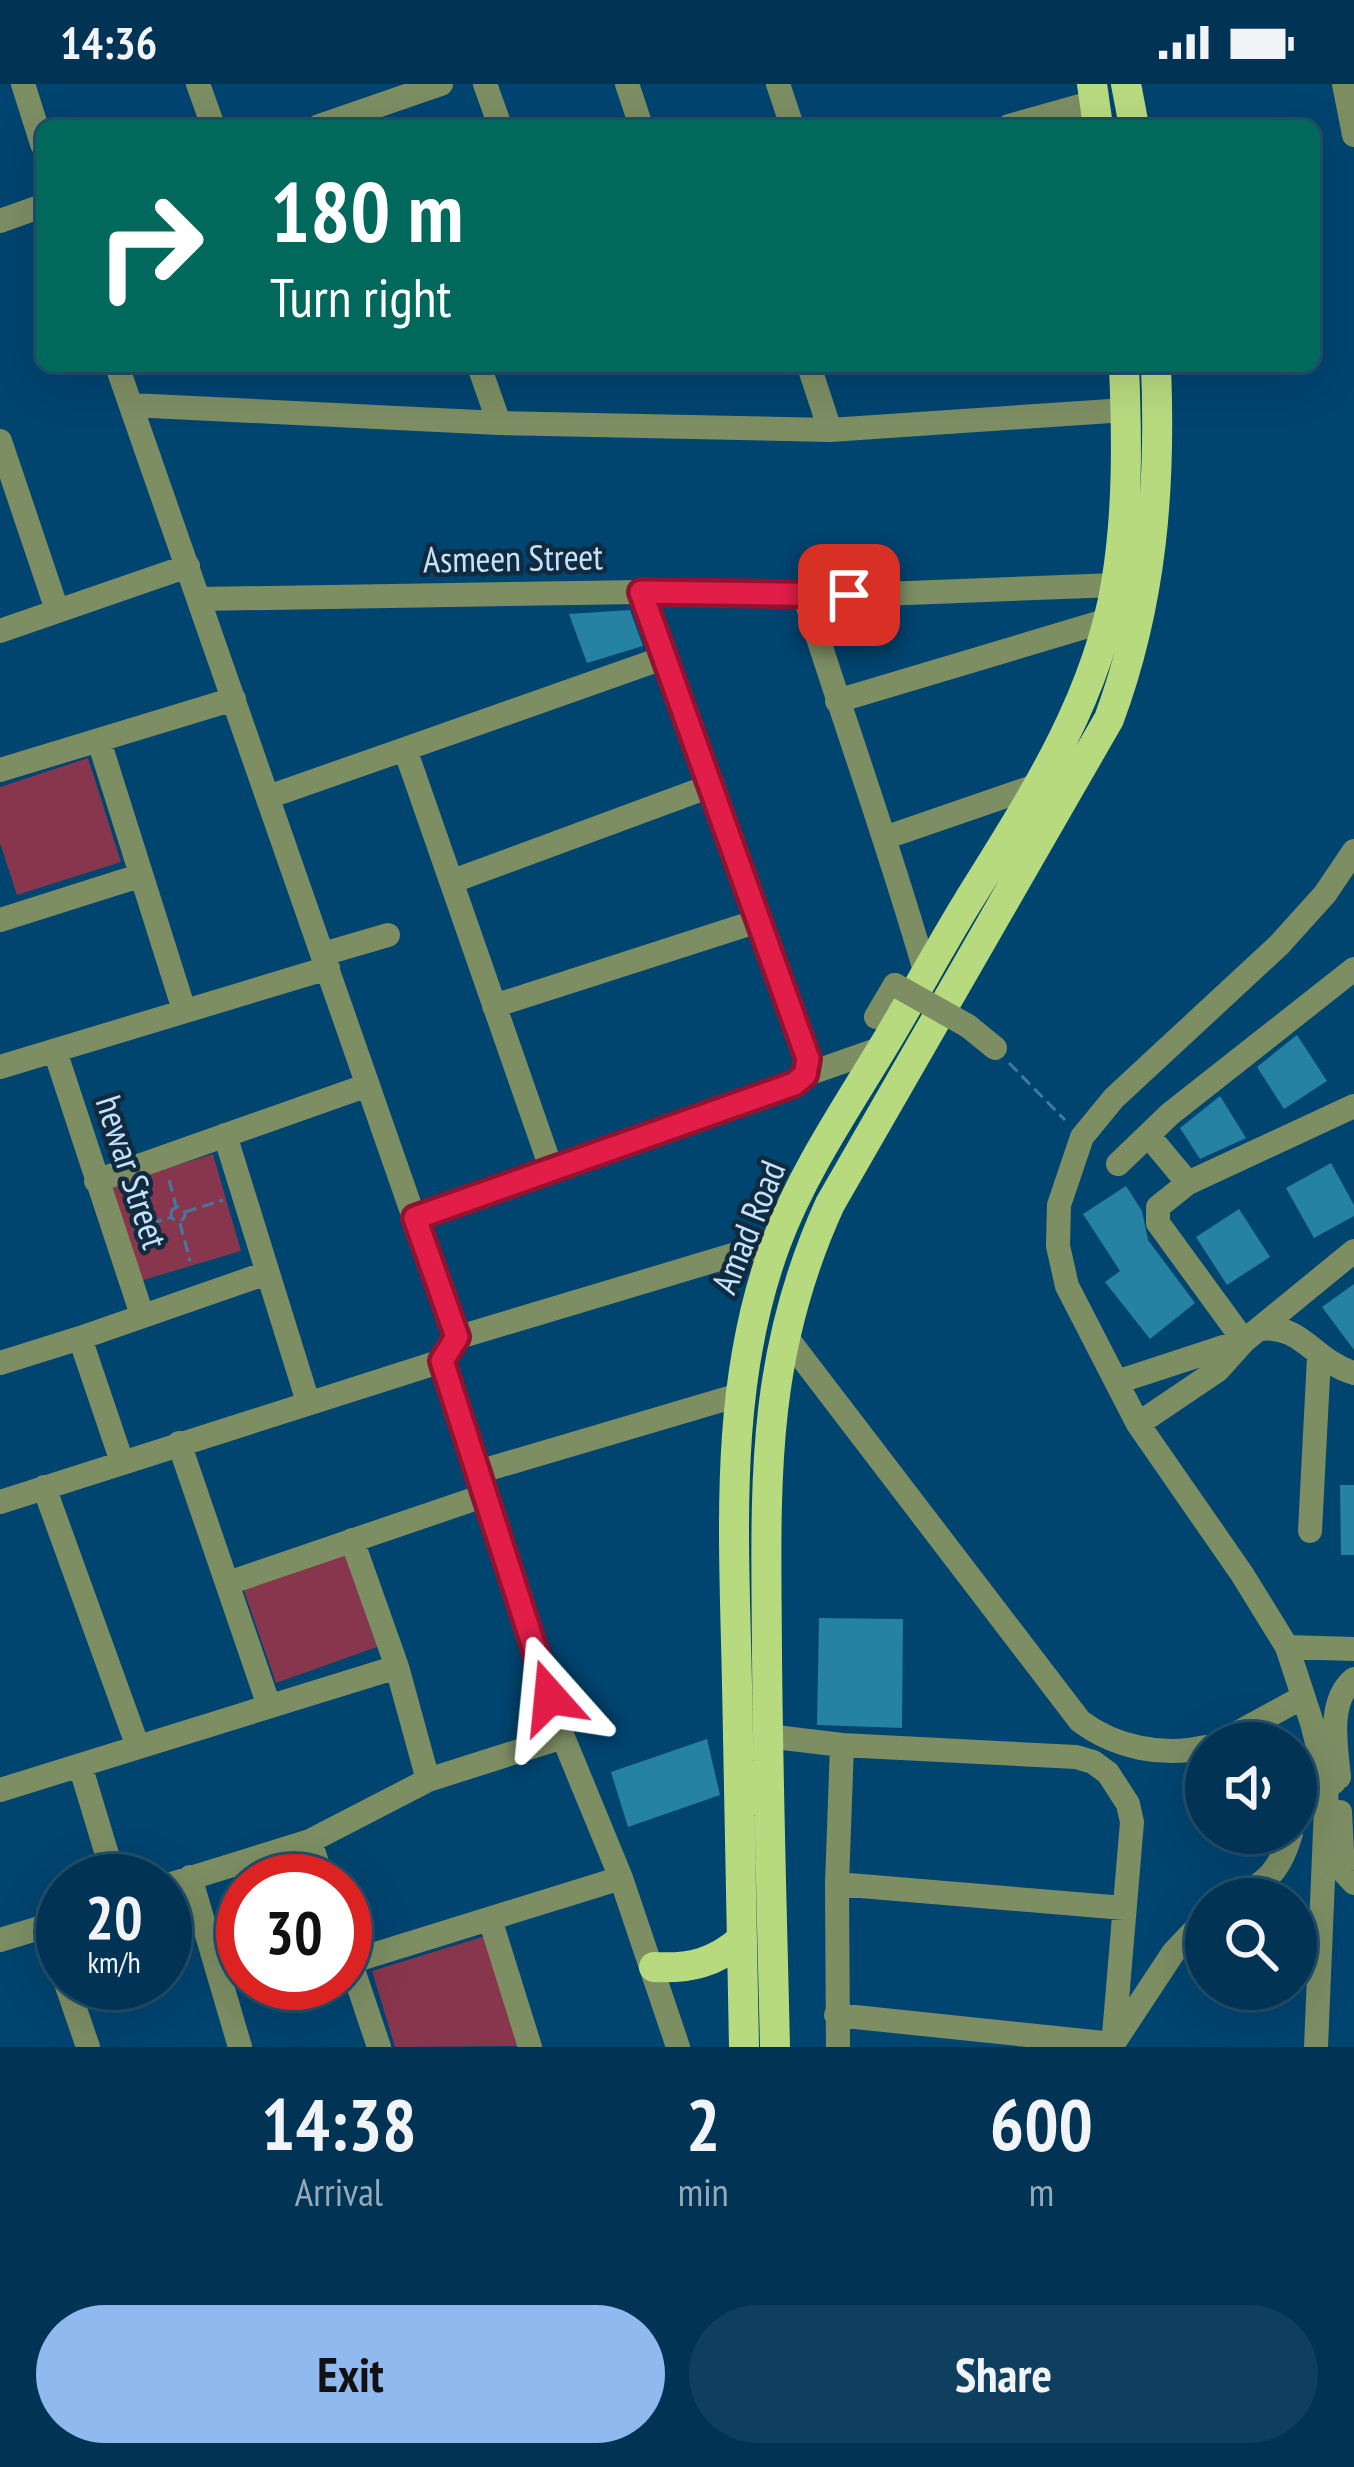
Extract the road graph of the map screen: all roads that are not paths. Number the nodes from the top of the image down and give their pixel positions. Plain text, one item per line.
1 (22, 84) edge
2 (199, 84) edge
3 (441, 84) edge
4 (485, 84) edge
5 (778, 84) edge
6 (1126, 84) edge
7 (1344, 84) edge
8 (637, 87) edge
9 (1095, 104) edge
10 (211, 120) edge
11 (336, 120) edge
12 (498, 120) edge
13 (640, 120) edge
14 (790, 120) edge
15 (1032, 120) edge
16 (1133, 120) edge
17 (36, 126) edge
18 (1354, 135) edge
19 (36, 208) edge
20 (0, 221) edge
21 (120, 372) edge
22 (481, 372) edge
23 (811, 372) edge
24 (1124, 372) edge
25 (1156, 372) edge
26 (131, 405) junction
27 (1126, 410) junction
28 (499, 423) junction
29 (830, 430) junction
30 (0, 441) edge
31 (1125, 459) junction
32 (1158, 461) junction
33 (5, 474) edge
34 (1124, 514) junction
35 (1156, 517) junction
36 (188, 566) junction
37 (1071, 584) junction
38 (1116, 585) junction
39 (641, 592) junction
40 (805, 597) junction
41 (199, 598) junction
42 (57, 610) junction
43 (1108, 620) junction
44 (0, 631) edge
45 (1072, 632) junction
46 (666, 657) junction
47 (234, 699) junction
48 (837, 700) junction
49 (99, 741) junction
50 (405, 749) junction
51 (0, 770) edge
52 (713, 785) junction
53 (1038, 785) junction
54 (268, 797) junction
55 (887, 837) junction
56 (1354, 851) edge
57 (139, 877) junction
58 (453, 881) junction
59 (1, 916) edge
60 (758, 921) junction
61 (388, 935) dead end
62 (326, 961) junction
63 (1354, 969) edge
64 (926, 971) junction
65 (494, 1006) junction
66 (184, 1010) junction
67 (876, 1017) dead end
68 (882, 1048) junction
69 (995, 1048) road end
70 (55, 1051) junction
71 (0, 1067) edge
72 (805, 1075) junction
73 (368, 1085) junction
74 (1354, 1106) edge
75 (225, 1135) junction
76 (1148, 1135) junction
77 (1118, 1165) dead end
78 (551, 1168) junction
79 (96, 1180) junction
80 (1188, 1183) junction
81 (415, 1218) junction
82 (776, 1242) junction
83 (1354, 1251) edge
84 (267, 1273) junction
85 (142, 1315) junction
86 (784, 1334) junction
87 (1252, 1335) junction
88 (457, 1337) junction
89 (80, 1338) junction
90 (1319, 1357) junction
91 (2, 1358) edge
92 (442, 1361) junction
93 (1354, 1372) edge
94 (1117, 1382) junction
95 (739, 1395) junction
96 (308, 1402) junction
97 (1138, 1424) junction
98 (179, 1443) junction
99 (122, 1462) junction
100 (482, 1484) junction
101 (44, 1487) junction
102 (0, 1502) edge
103 (1310, 1531) dead end
104 (352, 1540) junction
105 (228, 1583) junction
106 (1287, 1646) junction
107 (1354, 1649) edge
108 (397, 1666) junction
109 (1354, 1679) edge
110 (1303, 1696) junction
111 (269, 1706) junction
112 (1257, 1722) edge
113 (767, 1736) junction
114 (563, 1737) junction
115 (842, 1744) junction
116 (139, 1747) junction
117 (1185, 1749) edge
118 (80, 1765) junction
119 (428, 1780) junction
120 (1340, 1782) edge
121 (1, 1787) edge
122 (310, 1841) junction
123 (107, 1854) edge
124 (314, 1854) edge
125 (192, 1876) edge
126 (621, 1878) junction
127 (1354, 1883) edge
128 (837, 1884) junction
129 (1124, 1908) junction
130 (490, 1919) junction
131 (192, 1921) edge
132 (36, 1929) edge
133 (742, 1939) junction
134 (0, 1940) edge
135 (1185, 1940) edge
136 (372, 1948) edge
137 (654, 1967) junction
138 (75, 2010) edge
139 (367, 2010) edge
140 (836, 2015) junction
141 (1113, 2045) edge
142 (88, 2047) edge
143 (240, 2047) edge
144 (379, 2047) edge
145 (530, 2047) edge
146 (678, 2047) edge
147 (744, 2047) edge
148 (775, 2047) edge
149 (838, 2047) edge
150 (1316, 2047) edge

1 - 17 street
2 - 10 street
3 - 11 street
4 - 12 street
5 - 14 street
6 - 16 main road
7 - 18 street
8 - 13 street
9 - 15 street
19 - 20 street
21 - 26 street
22 - 28 street
23 - 29 street
24 - 27 main road, Amad Road
25 - 32 main road, Amad Road
26 - 28 street
26 - 36 street
27 - 29 street
27 - 31 main road, Amad Road
28 - 29 street
30 - 33 street
31 - 32 main road
31 - 34 main road, Amad Road
32 - 35 main road, Amad Road
33 - 42 street
34 - 35 main road
34 - 38 main road, Amad Road
35 - 86 main road, Amad Road
36 - 41 street
36 - 42 street
37 - 38 street, Asmeen Street
37 - 40 street, Asmeen Street
37 - 45 street
38 - 43 main road, Amad Road
39 - 40 street, Asmeen Street
39 - 41 street, Asmeen Street
39 - 46 street
40 - 48 street
41 - 47 street
42 - 44 street
43 - 45 street
43 - 53 main road, Amad Road
45 - 48 street
46 - 50 street
46 - 52 street
47 - 49 street
47 - 54 street
48 - 55 street
49 - 51 street
49 - 57 street
50 - 54 street
50 - 58 street
52 - 58 street
52 - 60 street
53 - 55 street
53 - 64 main road, Amad Road
54 - 62 street
55 - 64 street
56 - 94 street
57 - 59 street
57 - 66 street
58 - 65 street
60 - 65 street
60 - 72 street
61 - 62 street
62 - 66 street
62 - 73 street
63 - 76 street
64 - 68 main road, Amad Road
65 - 78 street
66 - 70 street
67 - 69 street, bridge
68 - 72 street
68 - 82 main road, Amad Road
70 - 71 street
70 - 79 street, hewar Street
72 - 78 street
73 - 75 street
73 - 81 street
74 - 80 street
75 - 79 street
75 - 84 street
76 - 77 street
76 - 80 street
78 - 81 street
79 - 85 street, hewar Street
80 - 87 street
81 - 88 street
82 - 88 street
82 - 95 main road, Amad Road
83 - 87 street
84 - 85 street
84 - 96 street
85 - 89 street
86 - 113 main road, Amad Road
86 - 117 street
87 - 90 street
87 - 94 street
87 - 97 street
88 - 92 street
89 - 91 street
89 - 99 street
90 - 93 street
90 - 103 street
92 - 96 street
92 - 100 street
94 - 97 street
95 - 100 street
95 - 133 main road, Amad Road
96 - 98 street
97 - 106 street
98 - 99 street
98 - 105 street
99 - 101 street
100 - 104 street
100 - 114 street
101 - 102 street
101 - 116 street
104 - 105 street
104 - 108 street
105 - 111 street
106 - 107 street
106 - 110 street
108 - 111 street
108 - 119 street
109 - 120 street
110 - 112 street
110 - 120 street
111 - 116 street
113 - 115 street
113 - 148 main road, Amad Road
114 - 119 street
114 - 126 street
115 - 128 street
115 - 129 street
116 - 118 street
118 - 121 street
118 - 123 street
119 - 122 street
120 - 127 street
120 - 150 street
122 - 124 street
122 - 125 street
126 - 130 street
126 - 137 street
128 - 129 street
128 - 140 street
129 - 141 street
130 - 136 street
130 - 145 street
131 - 143 street
132 - 134 street
133 - 137 main road
133 - 147 main road, Amad Road
135 - 141 street
137 - 146 street
138 - 142 street
139 - 144 street
140 - 141 street
140 - 149 street

